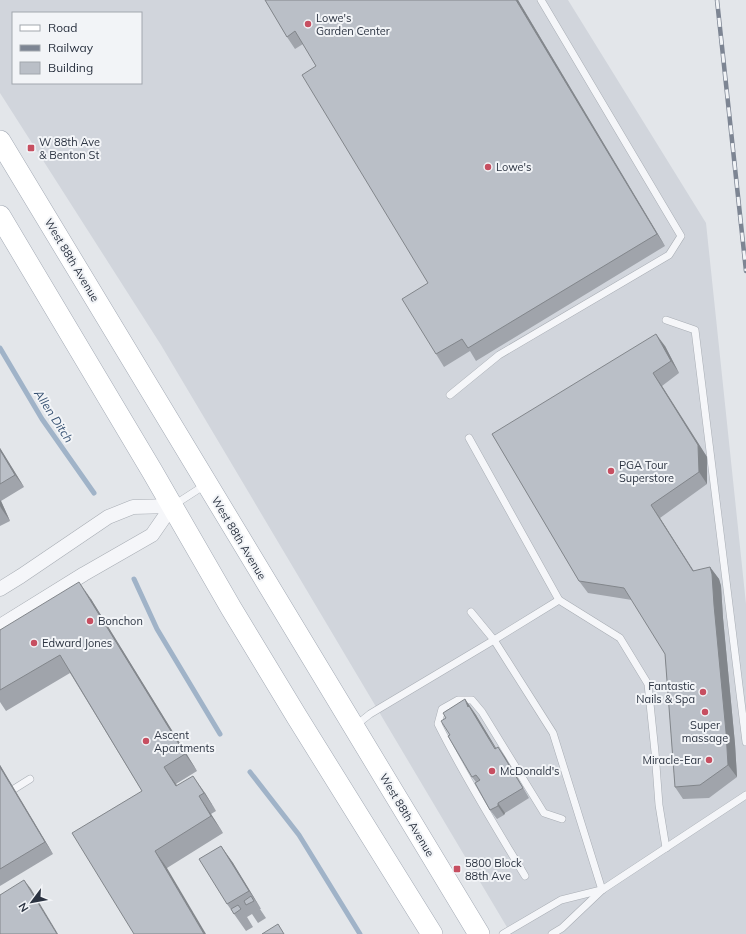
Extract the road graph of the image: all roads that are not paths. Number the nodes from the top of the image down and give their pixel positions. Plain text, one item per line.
1 (541, 0) edge
2 (0, 141) edge
3 (0, 216) edge
4 (666, 320) dead end
5 (450, 395) dead end
6 (469, 438) dead end
7 (207, 484) junction
8 (172, 506) junction
9 (0, 589) edge
10 (559, 600) junction
11 (471, 612) dead end
12 (0, 626) edge
13 (494, 640) junction
14 (353, 727) junction
15 (746, 742) edge
16 (30, 779) dead end
17 (14, 789) edge
18 (746, 795) edge
19 (562, 819) dead end
20 (666, 848) junction
21 (525, 876) dead end
22 (602, 890) junction
23 (560, 931) edge
24 (432, 934) edge
25 (479, 934) edge
26 (503, 934) edge
27 (552, 934) edge

1 - 5 lane
2 - 7 main road, West 88th Avenue
3 - 8 main road
4 - 15 lane
6 - 10 lane
7 - 8 lane
7 - 14 main road, West 88th Avenue
8 - 9 street
8 - 12 street
8 - 24 main road
10 - 13 lane
10 - 20 lane
11 - 13 lane
13 - 14 lane
13 - 22 lane
14 - 25 main road, West 88th Avenue
16 - 17 lane
18 - 20 lane
19 - 21 lane
20 - 22 lane
22 - 23 lane
22 - 26 lane
23 - 27 lane

